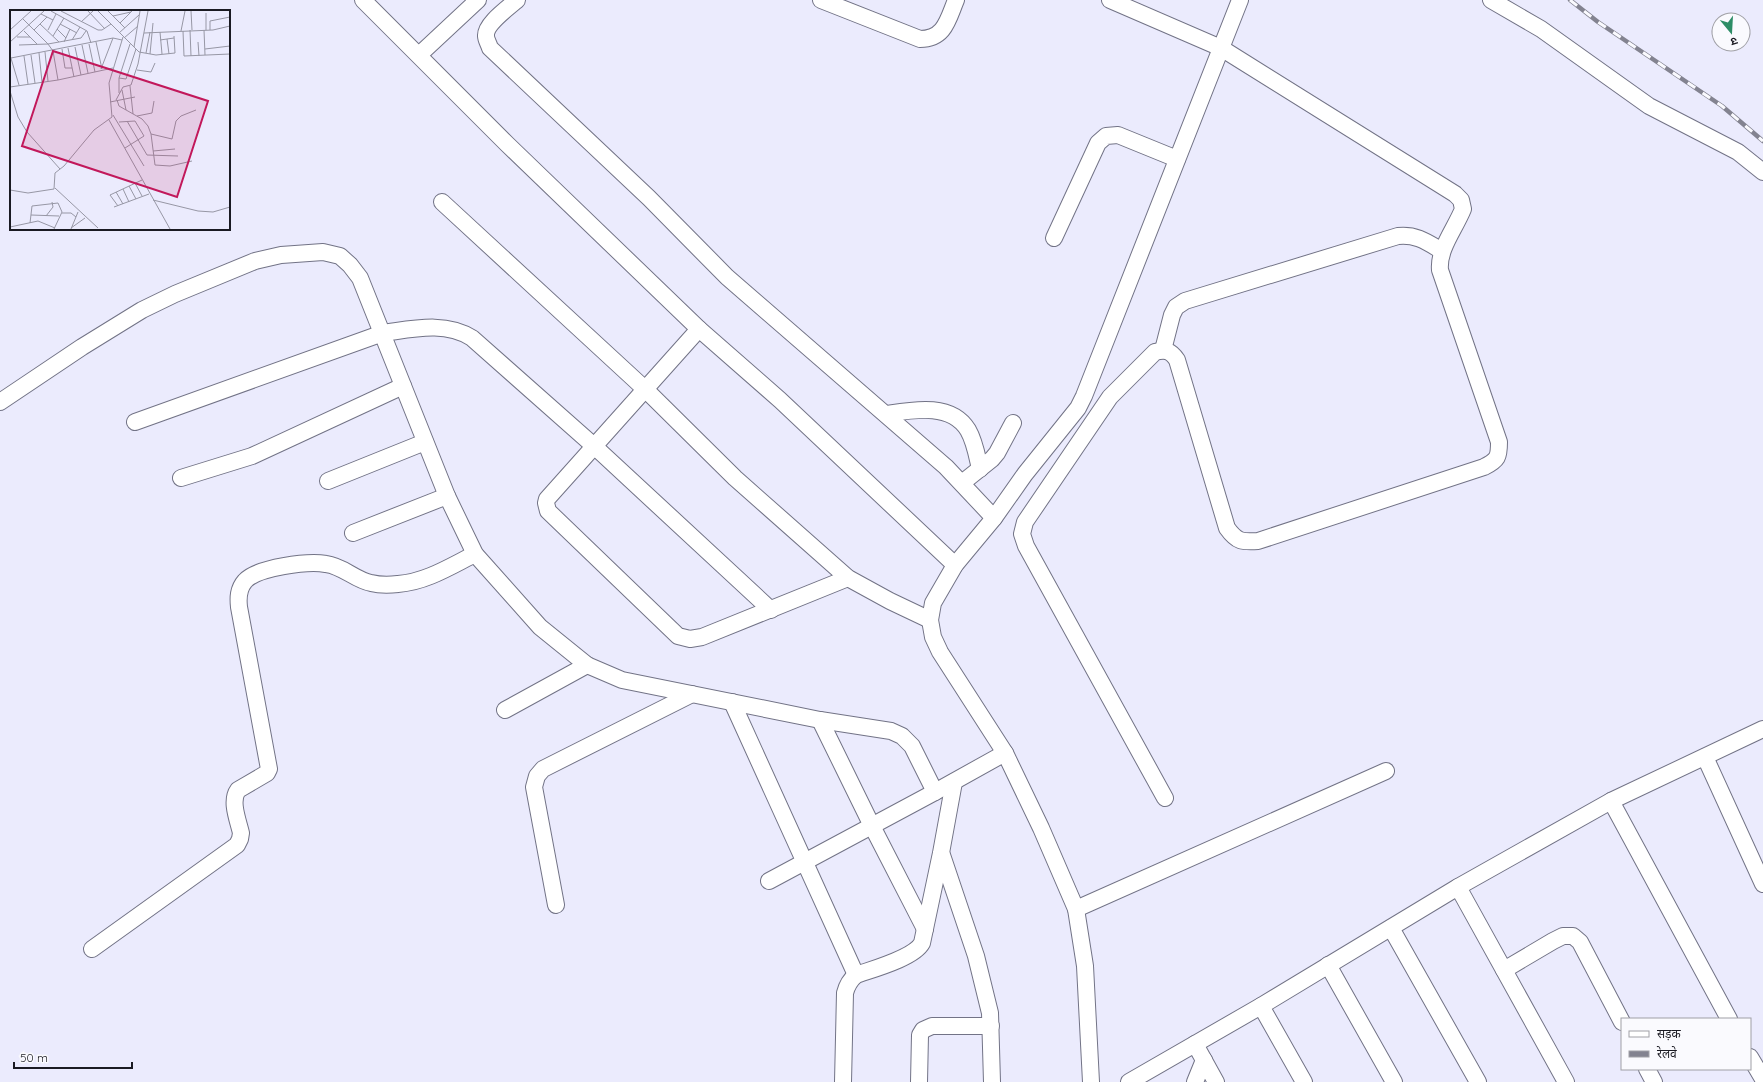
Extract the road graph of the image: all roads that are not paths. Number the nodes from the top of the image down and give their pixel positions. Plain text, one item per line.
1 (363, 0) edge
2 (477, 0) edge
3 (516, 0) edge
4 (820, 0) edge
5 (956, 0) edge
6 (1110, 0) edge
7 (1240, 0) edge
8 (1491, 0) edge
9 (1221, 48) junction
10 (419, 55) junction
11 (1177, 159) junction
12 (1763, 172) edge
13 (442, 202) dead end
14 (1054, 238) dead end
15 (1442, 251) junction
16 (699, 329) junction
17 (383, 333) junction
18 (1163, 350) junction
19 (404, 386) junction
20 (646, 390) junction
21 (0, 402) edge
22 (886, 414) junction
23 (135, 422) dead end
24 (1012, 423) dead end
25 (425, 442) junction
26 (594, 446) junction
27 (980, 469) junction
28 (181, 478) dead end
29 (328, 480) dead end
30 (962, 483) junction
31 (447, 496) junction
32 (994, 518) junction
33 (353, 533) dead end
34 (475, 554) junction
35 (955, 565) junction
36 (848, 578) junction
37 (771, 610) junction
38 (930, 620) junction
39 (587, 665) junction
40 (692, 694) junction
41 (732, 702) junction
42 (505, 710) dead end
43 (820, 720) junction
44 (1763, 729) edge
45 (1000, 756) junction
46 (1705, 757) junction
47 (1386, 772) dead end
48 (954, 782) junction
49 (935, 792) junction
50 (1165, 798) dead end
51 (1610, 800) junction
52 (872, 826) junction
53 (941, 853) junction
54 (805, 862) junction
55 (769, 881) dead end
56 (1763, 884) edge
57 (1458, 887) junction
58 (556, 905) dead end
59 (1076, 909) junction
60 (1391, 928) junction
61 (926, 929) junction
62 (92, 948) dead end
63 (1328, 965) junction
64 (1504, 970) junction
65 (856, 975) junction
66 (1261, 1006) junction
67 (1729, 1018) edge
68 (1621, 1020) edge
69 (991, 1026) junction
70 (1195, 1044) junction
71 (1751, 1059) edge
72 (1204, 1060) junction
73 (1648, 1070) edge
74 (1760, 1079) edge
75 (843, 1082) edge
76 (920, 1082) edge
77 (992, 1082) edge
78 (1091, 1082) edge
79 (1129, 1082) edge
80 (1195, 1082) edge
81 (1216, 1082) edge
82 (1304, 1082) edge
83 (1394, 1082) edge
84 (1478, 1082) edge
85 (1566, 1082) edge
86 (1654, 1082) edge

1 - 10 street
2 - 10 street
3 - 22 street
4 - 5 street
6 - 9 street
7 - 9 street
8 - 12 street
9 - 11 street
9 - 15 street
10 - 16 street
11 - 14 street
11 - 32 street
13 - 20 street
15 - 18 street
15 - 18 street
16 - 20 street
16 - 35 street
17 - 19 street
17 - 21 street
17 - 23 street
17 - 26 street
18 - 50 street
19 - 25 street
19 - 28 street
20 - 26 street
20 - 36 street
22 - 27 street
22 - 30 street
24 - 27 street
25 - 29 street
25 - 31 street
26 - 37 street
26 - 37 street
27 - 30 street
30 - 32 street
31 - 33 street
31 - 34 street
32 - 35 street
34 - 39 street
34 - 62 street
35 - 38 street
36 - 37 street
36 - 38 street
38 - 45 street
39 - 40 street
39 - 42 street
40 - 41 street
40 - 58 street
41 - 43 street
41 - 54 street
43 - 49 street
43 - 52 street
44 - 46 street
45 - 48 street
45 - 59 street
46 - 51 street
46 - 56 street
47 - 59 street
48 - 49 street
48 - 53 street
49 - 52 street
51 - 57 street
51 - 67 street
52 - 54 street
52 - 61 street
53 - 61 street
53 - 69 street
54 - 55 street
54 - 65 street
57 - 60 street
57 - 64 street
59 - 78 street
60 - 63 street
60 - 84 street
61 - 65 street
63 - 66 street
63 - 83 street
64 - 68 street
64 - 85 street
65 - 75 street
66 - 70 street
66 - 82 street
69 - 76 street
69 - 77 street
70 - 72 street
70 - 79 street
71 - 74 street
72 - 80 street
72 - 81 street
73 - 86 street

